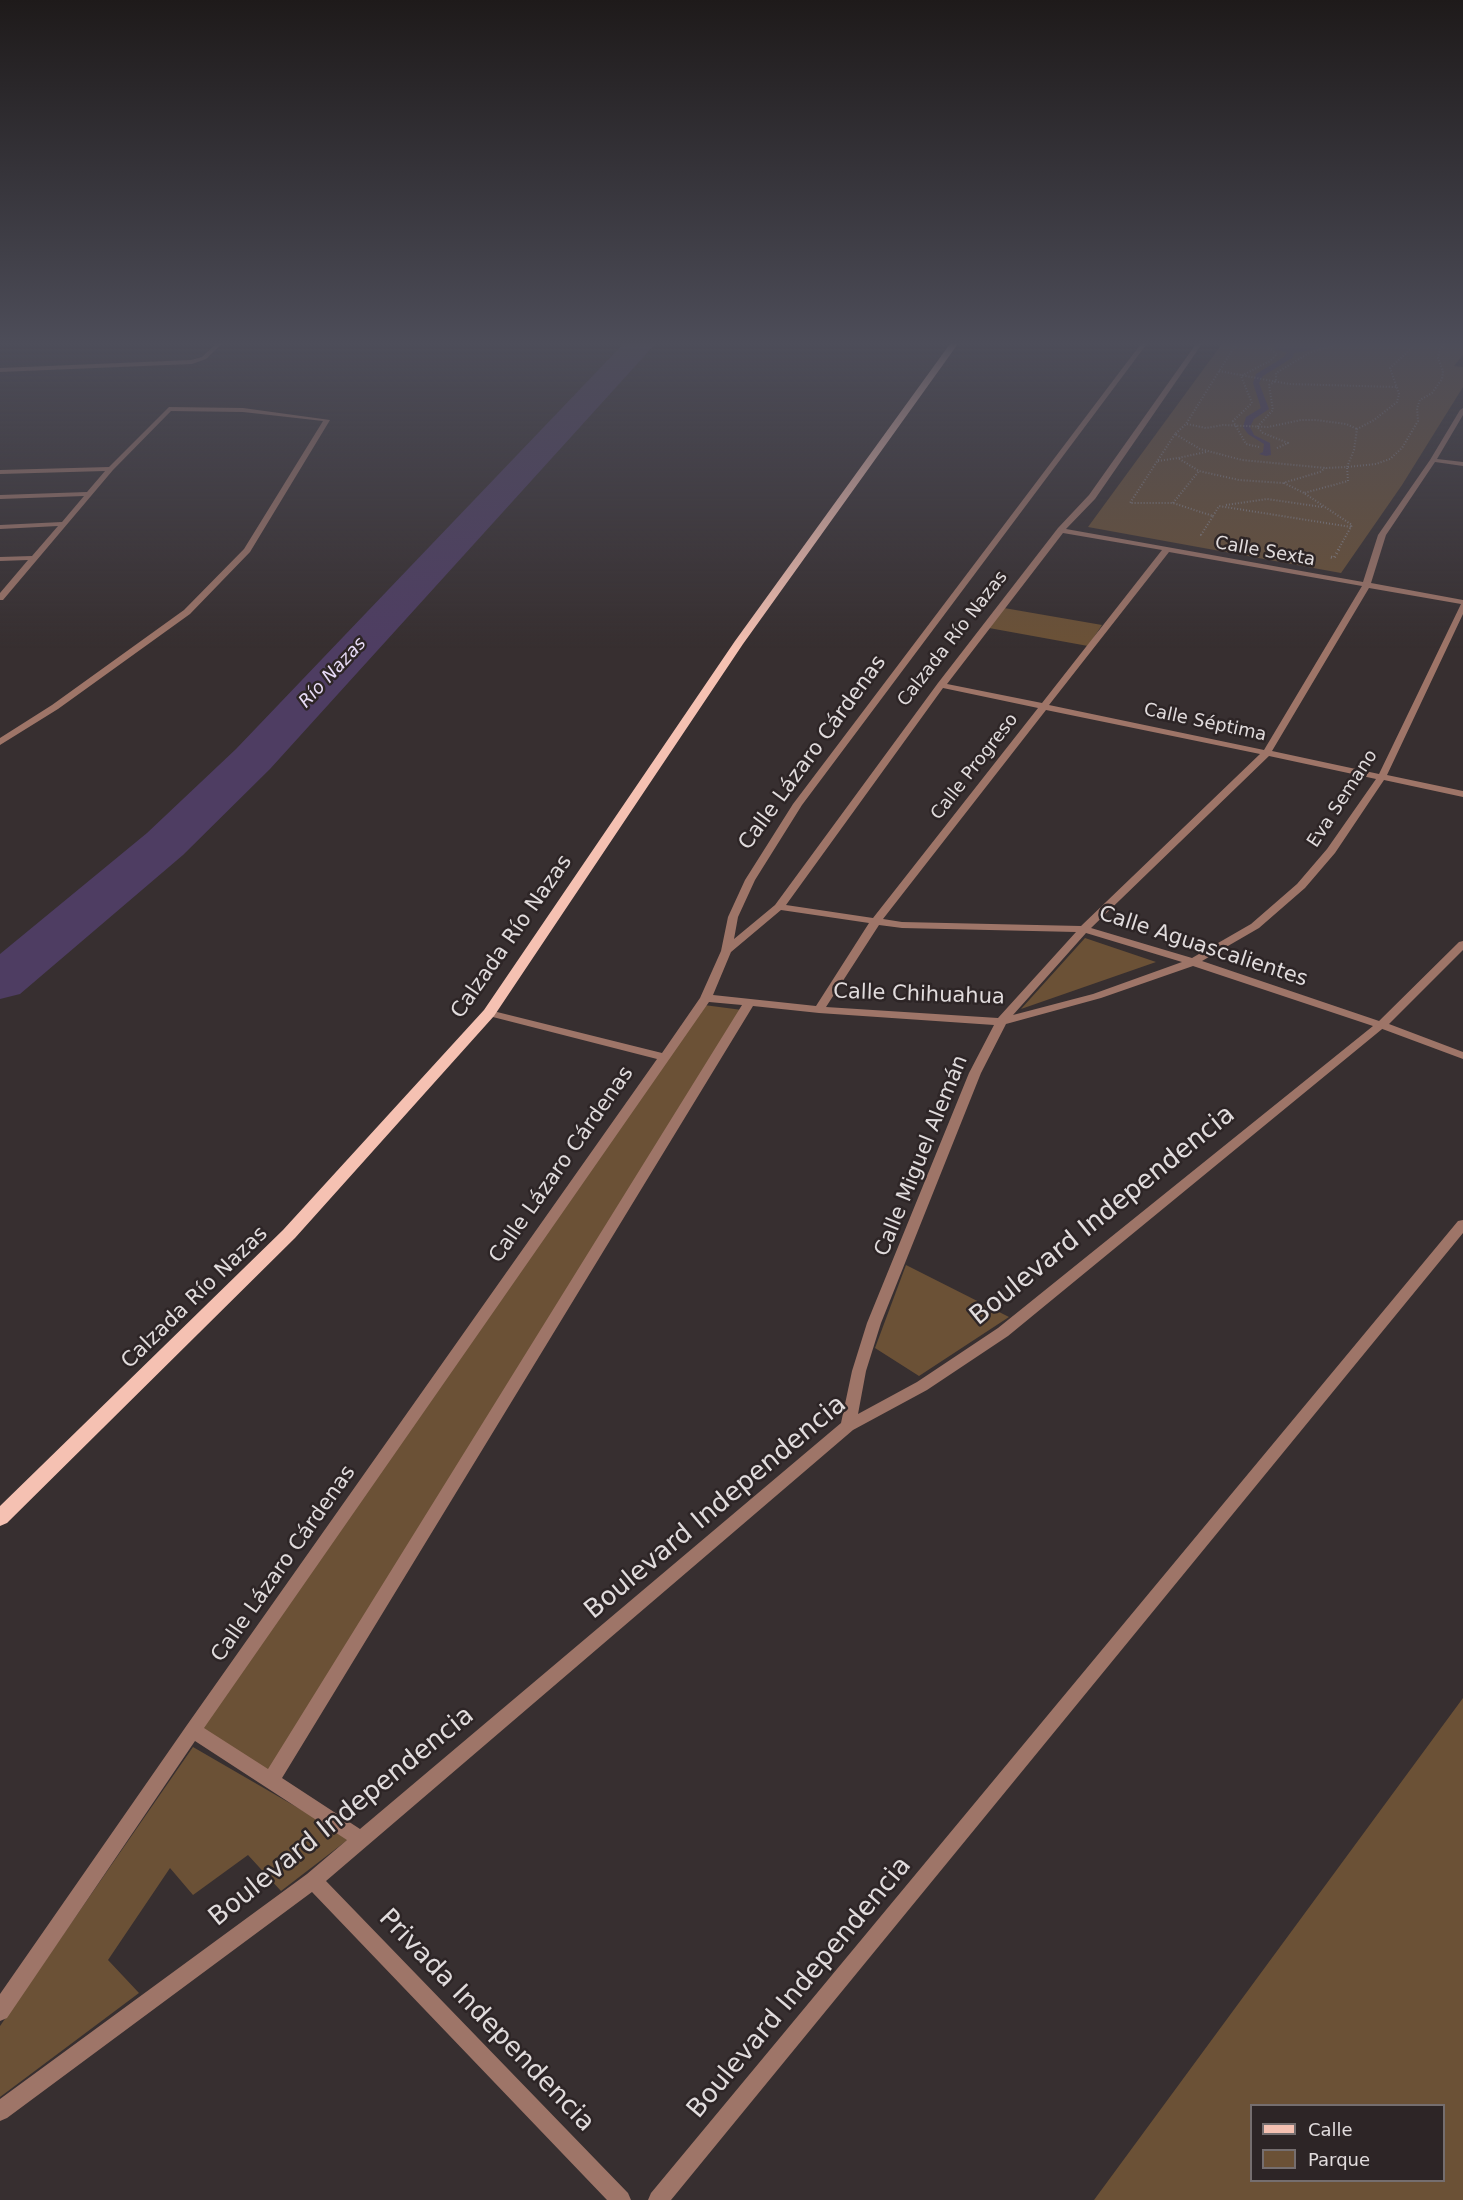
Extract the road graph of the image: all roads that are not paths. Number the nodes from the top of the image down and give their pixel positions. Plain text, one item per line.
1 (135, 444) edge
2 (312, 444) edge
3 (882, 444) edge
4 (1069, 444) edge
5 (1129, 444) edge
6 (1443, 444) edge
7 (1433, 460) junction
8 (1463, 464) edge
9 (111, 469) junction
10 (0, 472) edge
11 (90, 494) junction
12 (0, 497) edge
13 (63, 524) junction
14 (0, 527) edge
15 (1062, 530) junction
16 (1166, 550) junction
17 (34, 558) junction
18 (0, 559) edge
19 (1366, 586) junction
20 (3, 591) edge
21 (0, 598) edge
22 (1463, 604) edge
23 (941, 685) junction
24 (1043, 707) junction
25 (0, 742) edge
26 (1267, 753) junction
27 (1382, 777) junction
28 (1463, 794) edge
29 (779, 907) junction
30 (876, 921) junction
31 (1084, 929) junction
32 (1463, 944) edge
33 (726, 951) junction
34 (1193, 962) junction
35 (706, 998) junction
36 (749, 1003) junction
37 (819, 1010) junction
38 (489, 1013) junction
39 (1001, 1022) junction
40 (1381, 1025) junction
41 (1463, 1056) edge
42 (664, 1057) junction
43 (1463, 1224) edge
44 (848, 1426) junction
45 (0, 1518) edge
46 (193, 1730) junction
47 (271, 1780) junction
48 (362, 1840) junction
49 (313, 1880) junction
50 (0, 2011) edge
51 (0, 2111) edge
52 (621, 2200) edge
53 (658, 2200) edge

1 - 9 street
2 - 25 street
3 - 38 main road, Calzada Río Nazas
4 - 33 street, Calle Lázaro Cárdenas
5 - 15 street, Calzada Río Nazas
6 - 7 street, Calle Miguel Alemán
7 - 8 street
7 - 19 street, Calle Miguel Alemán
9 - 10 street
9 - 11 street
11 - 12 street
11 - 13 street
13 - 14 street
13 - 17 street
15 - 16 street, Calle Sexta
15 - 23 street, Calzada Río Nazas
16 - 19 street, Calle Sexta
16 - 24 street, Calle Progreso
17 - 18 street
17 - 20 street
19 - 22 street, Calle Sexta
19 - 26 street, Calle Miguel Alemán
20 - 21 street
22 - 27 street, Eva Semano
23 - 24 street, Calle Séptima
23 - 29 street, Calzada Río Nazas
24 - 26 street, Calle Séptima
24 - 30 street, Calle Progreso
26 - 27 street, Calle Séptima
26 - 31 street, Calle Miguel Alemán
27 - 28 street, Calle Séptima
27 - 34 street, Eva Semano
29 - 30 street, Calle Aguascalientes
29 - 33 street, Calzada Río Nazas
30 - 31 street, Calle Aguascalientes
30 - 37 street, Calle Progreso
31 - 34 street, Calle Aguascalientes
31 - 39 street, Calle Miguel Alemán
32 - 40 street, Boulevard Independencia
33 - 35 street, Calle Lázaro Cárdenas
34 - 39 street, Calle Chihuahua
34 - 40 street, Calle Aguascalientes
35 - 36 street, Calle Chihuahua
35 - 42 street, Calle Lázaro Cárdenas
36 - 37 street, Calle Chihuahua
36 - 47 street
37 - 39 street, Calle Chihuahua
38 - 42 street
38 - 45 main road, Calzada Río Nazas
39 - 44 street, Calle Miguel Alemán
40 - 41 street, Calle Aguascalientes
40 - 44 street, Boulevard Independencia
42 - 46 street, Calle Lázaro Cárdenas
43 - 53 street, Boulevard Independencia
44 - 48 street, Boulevard Independencia
46 - 47 street
46 - 50 street, Calle Lázaro Cárdenas
47 - 48 street
48 - 49 street, Boulevard Independencia
49 - 51 street, Boulevard Independencia
49 - 52 street, Privada Independencia

